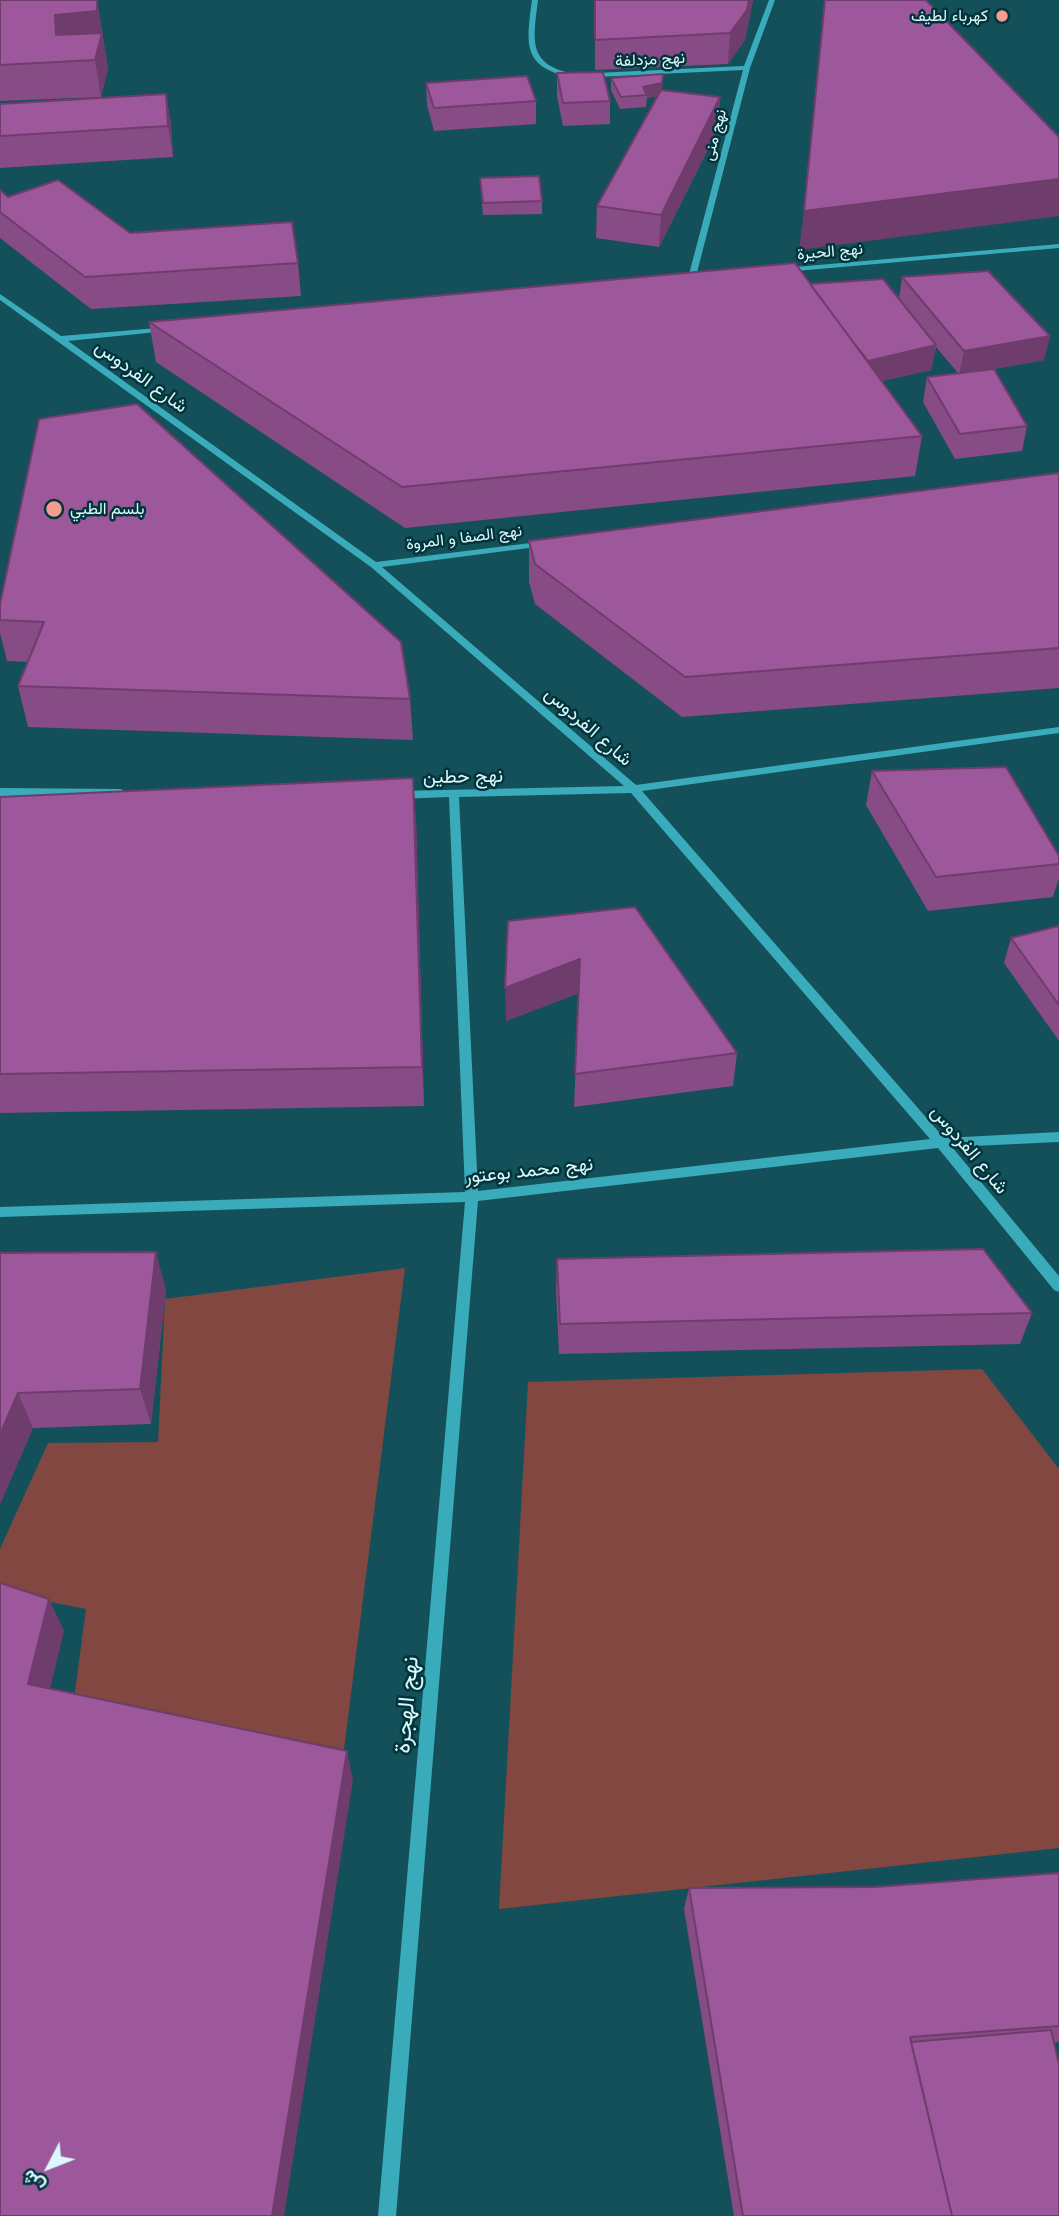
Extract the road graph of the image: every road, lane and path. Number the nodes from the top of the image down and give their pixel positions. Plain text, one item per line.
1 (535, 0) edge
2 (772, 0) edge
3 (747, 68) junction
4 (1059, 246) edge
5 (774, 271) edge
6 (706, 277) edge
7 (692, 278) junction
8 (678, 279) edge
9 (0, 296) edge
10 (184, 327) edge
11 (60, 339) junction
12 (558, 541) edge
13 (374, 565) junction
14 (1059, 730) edge
15 (634, 789) junction
16 (0, 792) edge
17 (138, 793) edge
18 (386, 795) edge
19 (454, 795) junction
20 (1059, 1137) edge
21 (941, 1143) junction
22 (472, 1197) junction
23 (0, 1212) edge
24 (1059, 1286) edge
25 (387, 2216) edge

1 - 3 street, نهج مزدلفة
2 - 3 street, نهج منى
3 - 7 street, نهج منى
4 - 5 street, نهج الحيرة
6 - 7 street
7 - 8 street
9 - 11 street, شارع الفردوس
10 - 11 street
11 - 13 street, شارع الفردوس
12 - 13 street, نهج الصفا و المروة
13 - 15 street, شارع الفردوس
14 - 15 street, نهج حطين
15 - 19 street, نهج حطين
15 - 21 street, شارع الفردوس
16 - 17 street
18 - 19 street, نهج حطين
19 - 22 street, نهج الهجرة
20 - 21 street, نهج محمد بوعتور
21 - 22 street, نهج محمد بوعتور
21 - 24 street, شارع الفردوس
22 - 23 street, نهج محمد بوعتور
22 - 25 street, نهج الهجرة

